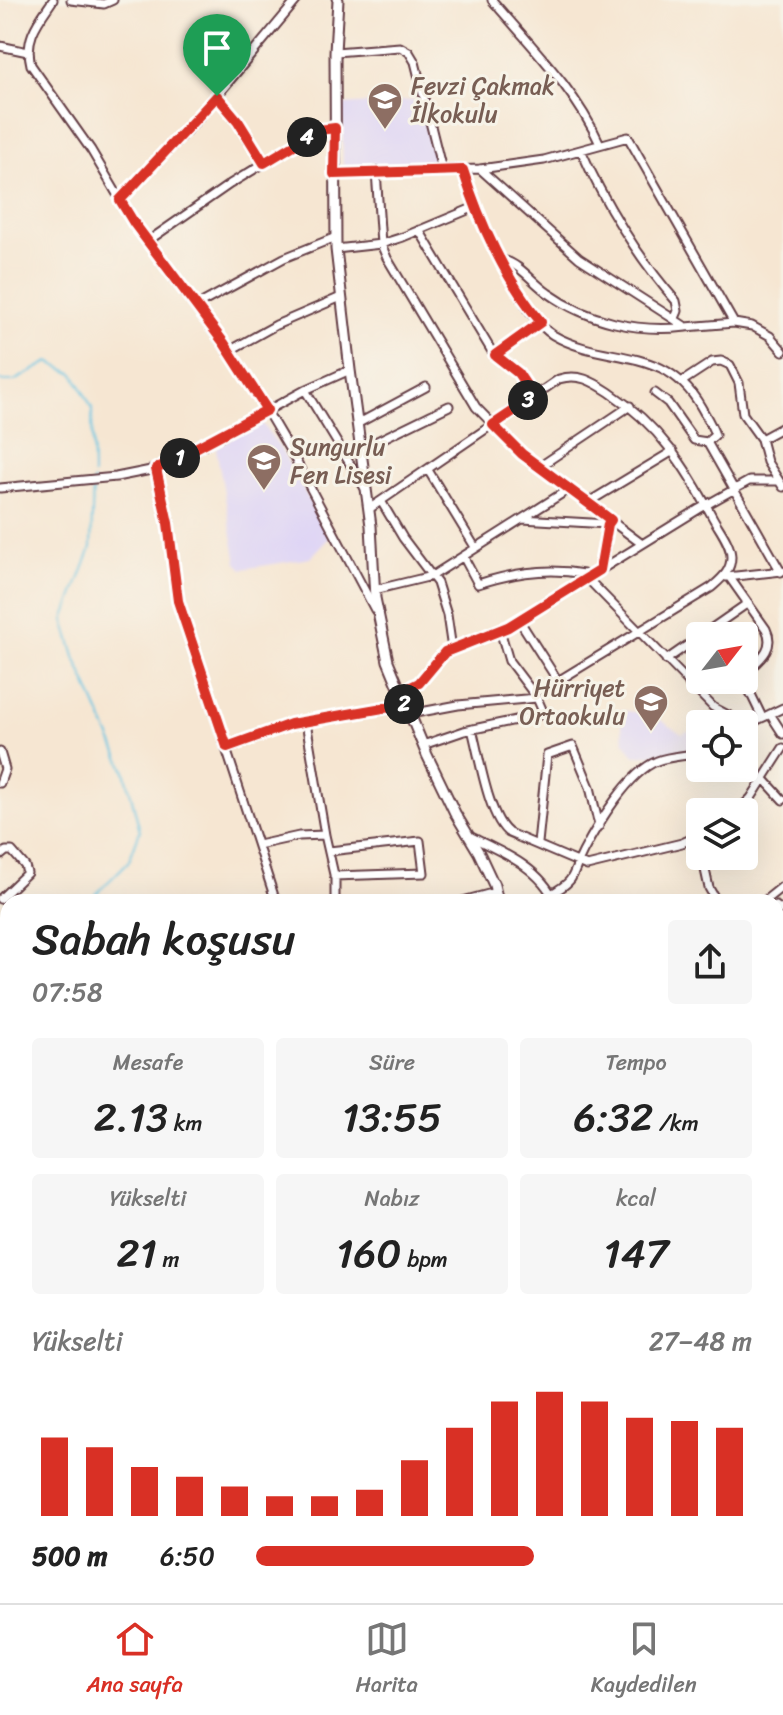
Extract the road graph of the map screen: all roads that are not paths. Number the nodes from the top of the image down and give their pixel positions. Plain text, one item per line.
1 (53, 0) edge
2 (71, 0) edge
3 (113, 0) edge
4 (297, 0) edge
5 (492, 0) edge
6 (337, 4) edge
7 (0, 46) edge
8 (28, 52) junction
9 (335, 52) junction
10 (217, 96) junction
11 (335, 128) junction
12 (600, 144) junction
13 (581, 150) junction
14 (264, 163) junction
15 (480, 169) junction
16 (442, 170) junction
17 (463, 170) junction
18 (376, 171) junction
19 (334, 174) junction
20 (120, 200) junction
21 (475, 207) junction
22 (419, 230) junction
23 (336, 237) junction
24 (148, 241) junction
25 (381, 244) junction
26 (336, 249) junction
27 (503, 260) junction
28 (341, 297) junction
29 (196, 306) junction
30 (675, 318) junction
31 (541, 322) junction
32 (734, 323) junction
33 (686, 327) junction
34 (229, 351) junction
35 (783, 351) edge
36 (495, 355) junction
37 (350, 370) junction
38 (683, 381) junction
39 (426, 387) dead end
40 (305, 390) junction
41 (655, 393) dead end
42 (534, 397) junction
43 (449, 406) dead end
44 (630, 406) junction
45 (267, 410) junction
46 (357, 424) junction
47 (493, 425) junction
48 (783, 427) edge
49 (761, 439) junction
50 (707, 442) junction
51 (361, 449) junction
52 (673, 451) junction
53 (539, 467) junction
54 (156, 469) junction
55 (428, 470) junction
56 (781, 484) edge
57 (0, 488) edge
58 (569, 489) junction
59 (735, 489) junction
60 (366, 492) junction
61 (381, 501) junction
62 (587, 503) junction
63 (706, 505) junction
64 (369, 509) junction
65 (520, 519) junction
66 (610, 522) junction
67 (642, 544) junction
68 (475, 547) junction
69 (463, 556) junction
70 (600, 570) junction
71 (782, 572) edge
72 (432, 576) junction
73 (728, 577) junction
74 (587, 578) junction
75 (374, 590) junction
76 (748, 603) junction
77 (379, 620) junction
78 (519, 620) junction
79 (500, 630) junction
80 (640, 633) junction
81 (452, 649) junction
82 (666, 660) junction
83 (686, 681) edge
84 (401, 692) junction
85 (699, 694) edge
86 (537, 698) junction
87 (406, 704) junction
88 (783, 708) edge
89 (718, 710) edge
90 (410, 714) junction
91 (766, 715) junction
92 (758, 720) edge
93 (306, 722) junction
94 (472, 729) junction
95 (783, 734) edge
96 (423, 745) junction
97 (227, 747) junction
98 (783, 748) edge
99 (0, 752) edge
100 (686, 756) edge
101 (763, 778) junction
102 (0, 783) edge
103 (751, 798) edge
104 (783, 800) edge
105 (599, 826) junction
106 (325, 835) junction
107 (469, 836) junction
108 (686, 841) edge
109 (538, 843) junction
110 (258, 845) junction
111 (329, 851) junction
112 (0, 856) edge
113 (579, 862) junction
114 (705, 870) edge
115 (334, 876) junction
116 (5, 894) edge
117 (273, 894) edge
118 (335, 894) edge
119 (496, 894) edge
120 (550, 894) edge
121 (558, 894) edge
122 (712, 894) edge

1 - 8 street
2 - 3 street
4 - 10 street
5 - 12 street
6 - 9 main road
7 - 8 street
8 - 20 street
9 - 11 main road
9 - 16 street
10 - 14 street
10 - 20 street
11 - 14 street
11 - 19 main road
12 - 13 street
12 - 32 street
13 - 15 street
13 - 30 street
14 - 24 street
15 - 17 street
15 - 30 street
16 - 17 street
16 - 18 street
17 - 21 street
18 - 19 street
18 - 25 street
19 - 23 main road
20 - 24 street
21 - 22 street
21 - 27 street
22 - 25 street
22 - 36 street
23 - 26 main road
23 - 29 street
24 - 29 street
25 - 26 street
25 - 47 street
26 - 28 main road
27 - 31 street
27 - 33 street
28 - 34 street
28 - 37 main road
29 - 34 street
30 - 33 street
31 - 36 street
31 - 38 street
32 - 33 street
32 - 35 street
34 - 45 street
36 - 42 street
37 - 40 street
37 - 46 main road
38 - 49 street
38 - 50 street
39 - 46 street
40 - 45 street
40 - 60 street
41 - 50 street
42 - 44 street
42 - 47 street
43 - 51 street
44 - 52 street
44 - 53 street
45 - 54 street
45 - 77 street
46 - 51 main road
47 - 53 street
47 - 55 street
48 - 49 street
49 - 56 street
50 - 59 street
51 - 60 main road
52 - 62 street
52 - 63 street
53 - 58 street
54 - 57 street
54 - 97 street
55 - 61 street
55 - 68 street
56 - 59 street
58 - 62 street
58 - 65 street
59 - 63 street
59 - 71 street
60 - 64 main road
61 - 64 street
61 - 72 street
62 - 66 street
63 - 67 street
63 - 73 street
64 - 75 main road
65 - 66 street
65 - 68 street
66 - 67 street
66 - 70 street
67 - 70 street
68 - 69 street
69 - 72 street
69 - 74 street
70 - 74 street
71 - 73 street
72 - 75 street
72 - 81 street
73 - 76 street
73 - 80 street
74 - 78 street
74 - 80 street
75 - 77 main road
76 - 82 street
76 - 91 street
77 - 84 main road
78 - 79 street
78 - 80 street
79 - 81 street
79 - 86 street
80 - 82 street
81 - 84 street
82 - 83 street
84 - 87 main road
85 - 89 street
86 - 90 street
86 - 94 street
87 - 90 main road
87 - 93 street
88 - 91 street
90 - 96 main road
91 - 92 street
91 - 95 street
93 - 97 street
93 - 106 street
94 - 96 street
94 - 109 street
96 - 107 main road
97 - 110 street
98 - 101 street
99 - 102 street
100 - 105 street
101 - 103 street
101 - 104 street
105 - 109 street
105 - 113 street
106 - 110 street
106 - 111 street
107 - 119 main road
107 - 120 street
108 - 113 street
109 - 113 street
110 - 117 street
111 - 115 street
111 - 115 street
112 - 116 street
113 - 121 street
114 - 122 street
115 - 118 street

